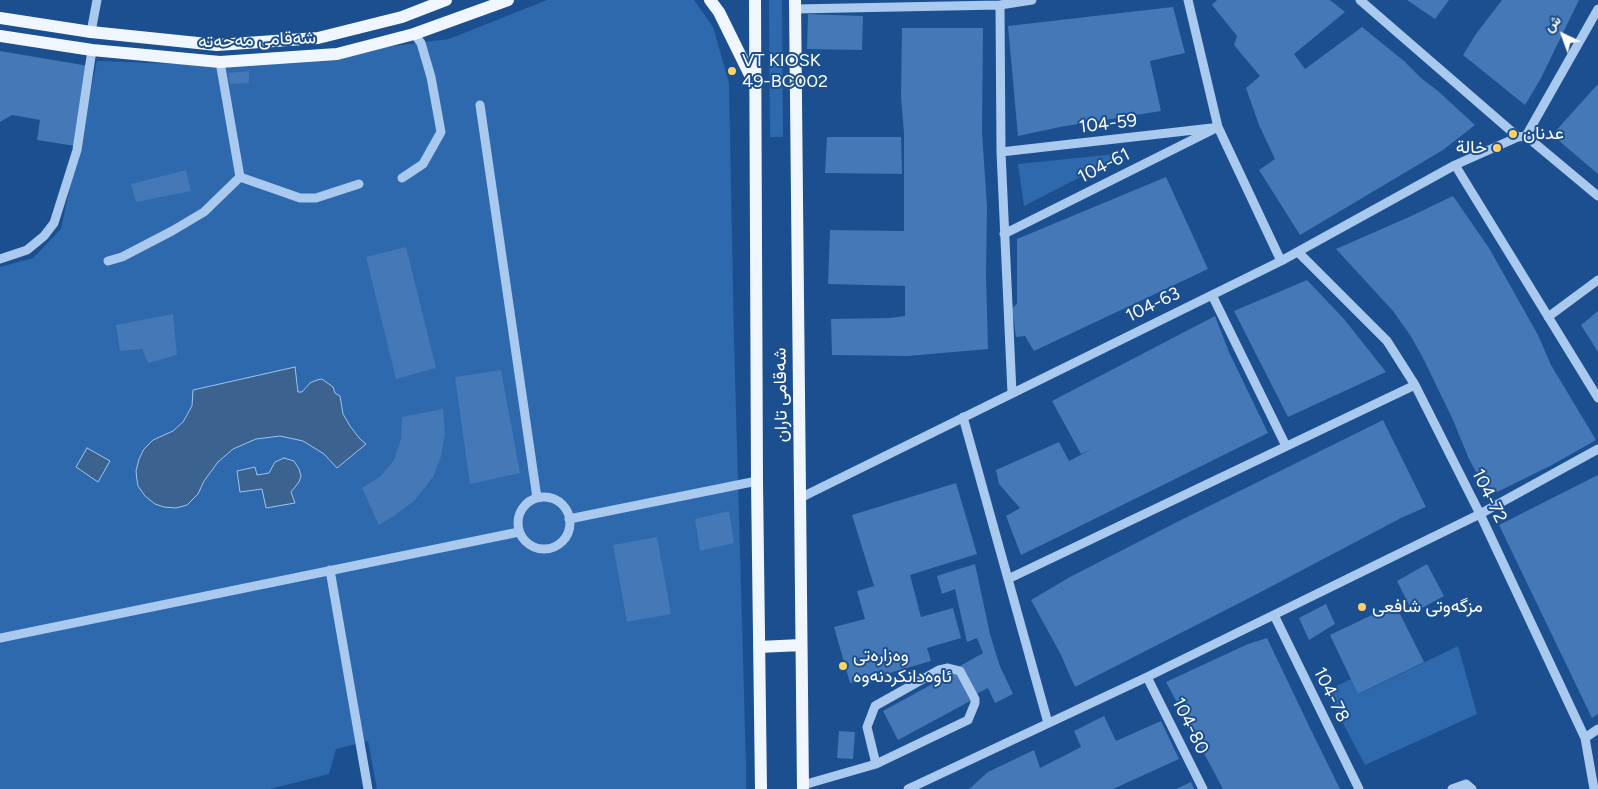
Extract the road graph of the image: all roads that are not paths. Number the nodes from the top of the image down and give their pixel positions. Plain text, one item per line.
1 (97, 0) edge
2 (446, 0) edge
3 (508, 0) edge
4 (710, 0) edge
5 (755, 0) edge
6 (1032, 0) edge
7 (1188, 0) edge
8 (1360, 0) edge
9 (795, 4) edge
10 (1000, 6) junction
11 (1598, 9) edge
12 (0, 18) edge
13 (91, 32) junction
14 (414, 34) junction
15 (0, 36) edge
16 (92, 50) junction
17 (220, 62) junction
18 (754, 83) junction
19 (480, 105) dead end
20 (1218, 127) junction
21 (1522, 136) junction
22 (1002, 152) junction
23 (1455, 165) junction
24 (240, 177) junction
25 (402, 178) dead end
26 (359, 184) dead end
27 (1598, 196) edge
28 (1004, 234) junction
29 (1298, 252) junction
30 (0, 259) edge
31 (108, 261) dead end
32 (1281, 261) junction
33 (1598, 280) edge
34 (1212, 295) junction
35 (1548, 317) junction
36 (1415, 385) junction
37 (1012, 393) junction
38 (1598, 398) edge
39 (963, 417) junction
40 (1286, 446) junction
41 (1598, 449) edge
42 (757, 481) junction
43 (538, 498) junction
44 (800, 498) junction
45 (1480, 514) junction
46 (569, 519) junction
47 (519, 532) junction
48 (330, 570) junction
49 (1008, 579) junction
50 (1274, 615) junction
51 (0, 638) edge
52 (801, 645) junction
53 (759, 647) junction
54 (1147, 677) junction
55 (1048, 723) junction
56 (1598, 729) edge
57 (1585, 738) junction
58 (876, 764) junction
59 (803, 787) edge
60 (368, 789) edge
61 (761, 789) edge
62 (908, 789) edge
63 (1203, 789) edge
64 (1359, 789) edge
65 (1452, 789) edge
66 (1472, 789) edge
67 (1594, 789) edge

1 - 13 street
2 - 13 main road, شەقامی مەحەتە
3 - 14 main road, شەقامی مەحەتە
4 - 18 main road
5 - 18 main road, شەقامی تاران
6 - 10 street
7 - 20 street
8 - 21 street
9 - 10 street
9 - 44 main road, شەقامی تاران
10 - 22 street
11 - 21 street
12 - 13 main road, شەقامی مەحەتە
14 - 17 main road, شەقامی مەحەتە
14 - 25 street
15 - 16 main road, شەقامی مەحەتە
16 - 17 main road, شەقامی مەحەتە
16 - 30 street
17 - 24 street
18 - 42 main road, شەقامی تاران
19 - 43 street
20 - 22 street, 104-59
20 - 28 street, 104-61
20 - 32 street
21 - 23 street, 104-63
21 - 27 street
22 - 28 street
23 - 29 street, 104-63
23 - 35 street
24 - 26 street
24 - 31 street
28 - 37 street
29 - 32 street, 104-63
29 - 36 street, 104-72
32 - 34 street, 104-63
33 - 35 street
34 - 37 street, 104-63
34 - 40 street
35 - 38 street
36 - 40 street
36 - 45 street, 104-72
37 - 39 street, 104-63
39 - 44 street, 104-63
39 - 49 street
40 - 49 street
41 - 45 street
42 - 46 street
42 - 53 main road, شەقامی تاران
43 - 46 street
43 - 47 street
44 - 52 main road, شەقامی تاران
45 - 50 street
45 - 57 street, 104-72
46 - 47 street
47 - 48 street
48 - 51 street
48 - 60 street
49 - 55 street
50 - 54 street
50 - 64 street, 104-78
52 - 53 main road
52 - 59 main road, شەقامی تاران
53 - 61 main road, شەقامی تاران
54 - 55 street
54 - 63 street, 104-80
55 - 62 street
56 - 57 street
57 - 67 street, 104-72
58 - 58 street
58 - 59 street
65 - 66 street

